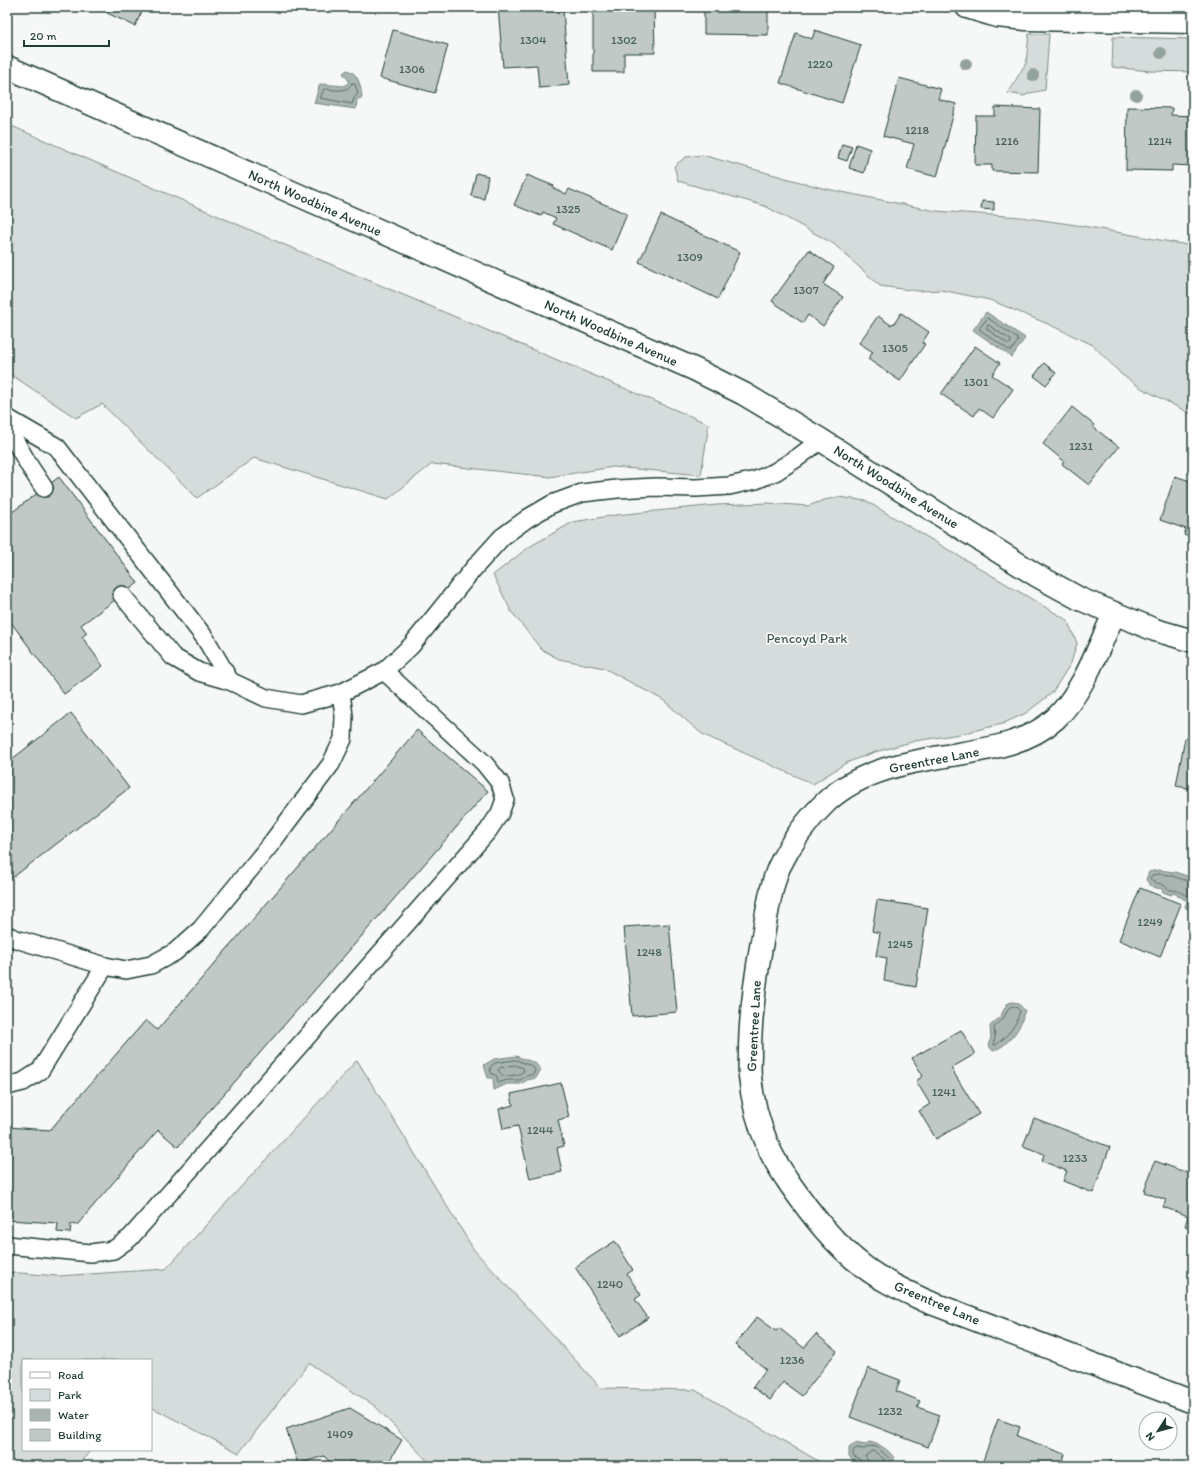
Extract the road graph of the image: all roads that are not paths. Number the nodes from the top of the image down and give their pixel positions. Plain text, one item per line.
1 (967, 7) edge
2 (1193, 22) edge
3 (7, 67) edge
4 (7, 418) edge
5 (7, 427) edge
6 (821, 440) junction
7 (44, 488) dead end
8 (122, 595) dead end
9 (1114, 614) junction
10 (1193, 641) edge
11 (384, 671) junction
12 (230, 681) junction
13 (341, 693) junction
14 (7, 935) edge
15 (105, 966) junction
16 (7, 1086) edge
17 (7, 1244) edge
18 (1193, 1402) edge

1 - 2 street
3 - 6 street, North Woodbine Avenue
4 - 12 lane
5 - 7 lane
6 - 9 street, North Woodbine Avenue
6 - 11 lane
8 - 12 lane
9 - 10 street, North Woodbine Avenue
9 - 18 street, Greentree Lane
11 - 13 lane
11 - 17 lane
12 - 13 lane
13 - 15 lane
14 - 15 lane
15 - 16 lane

